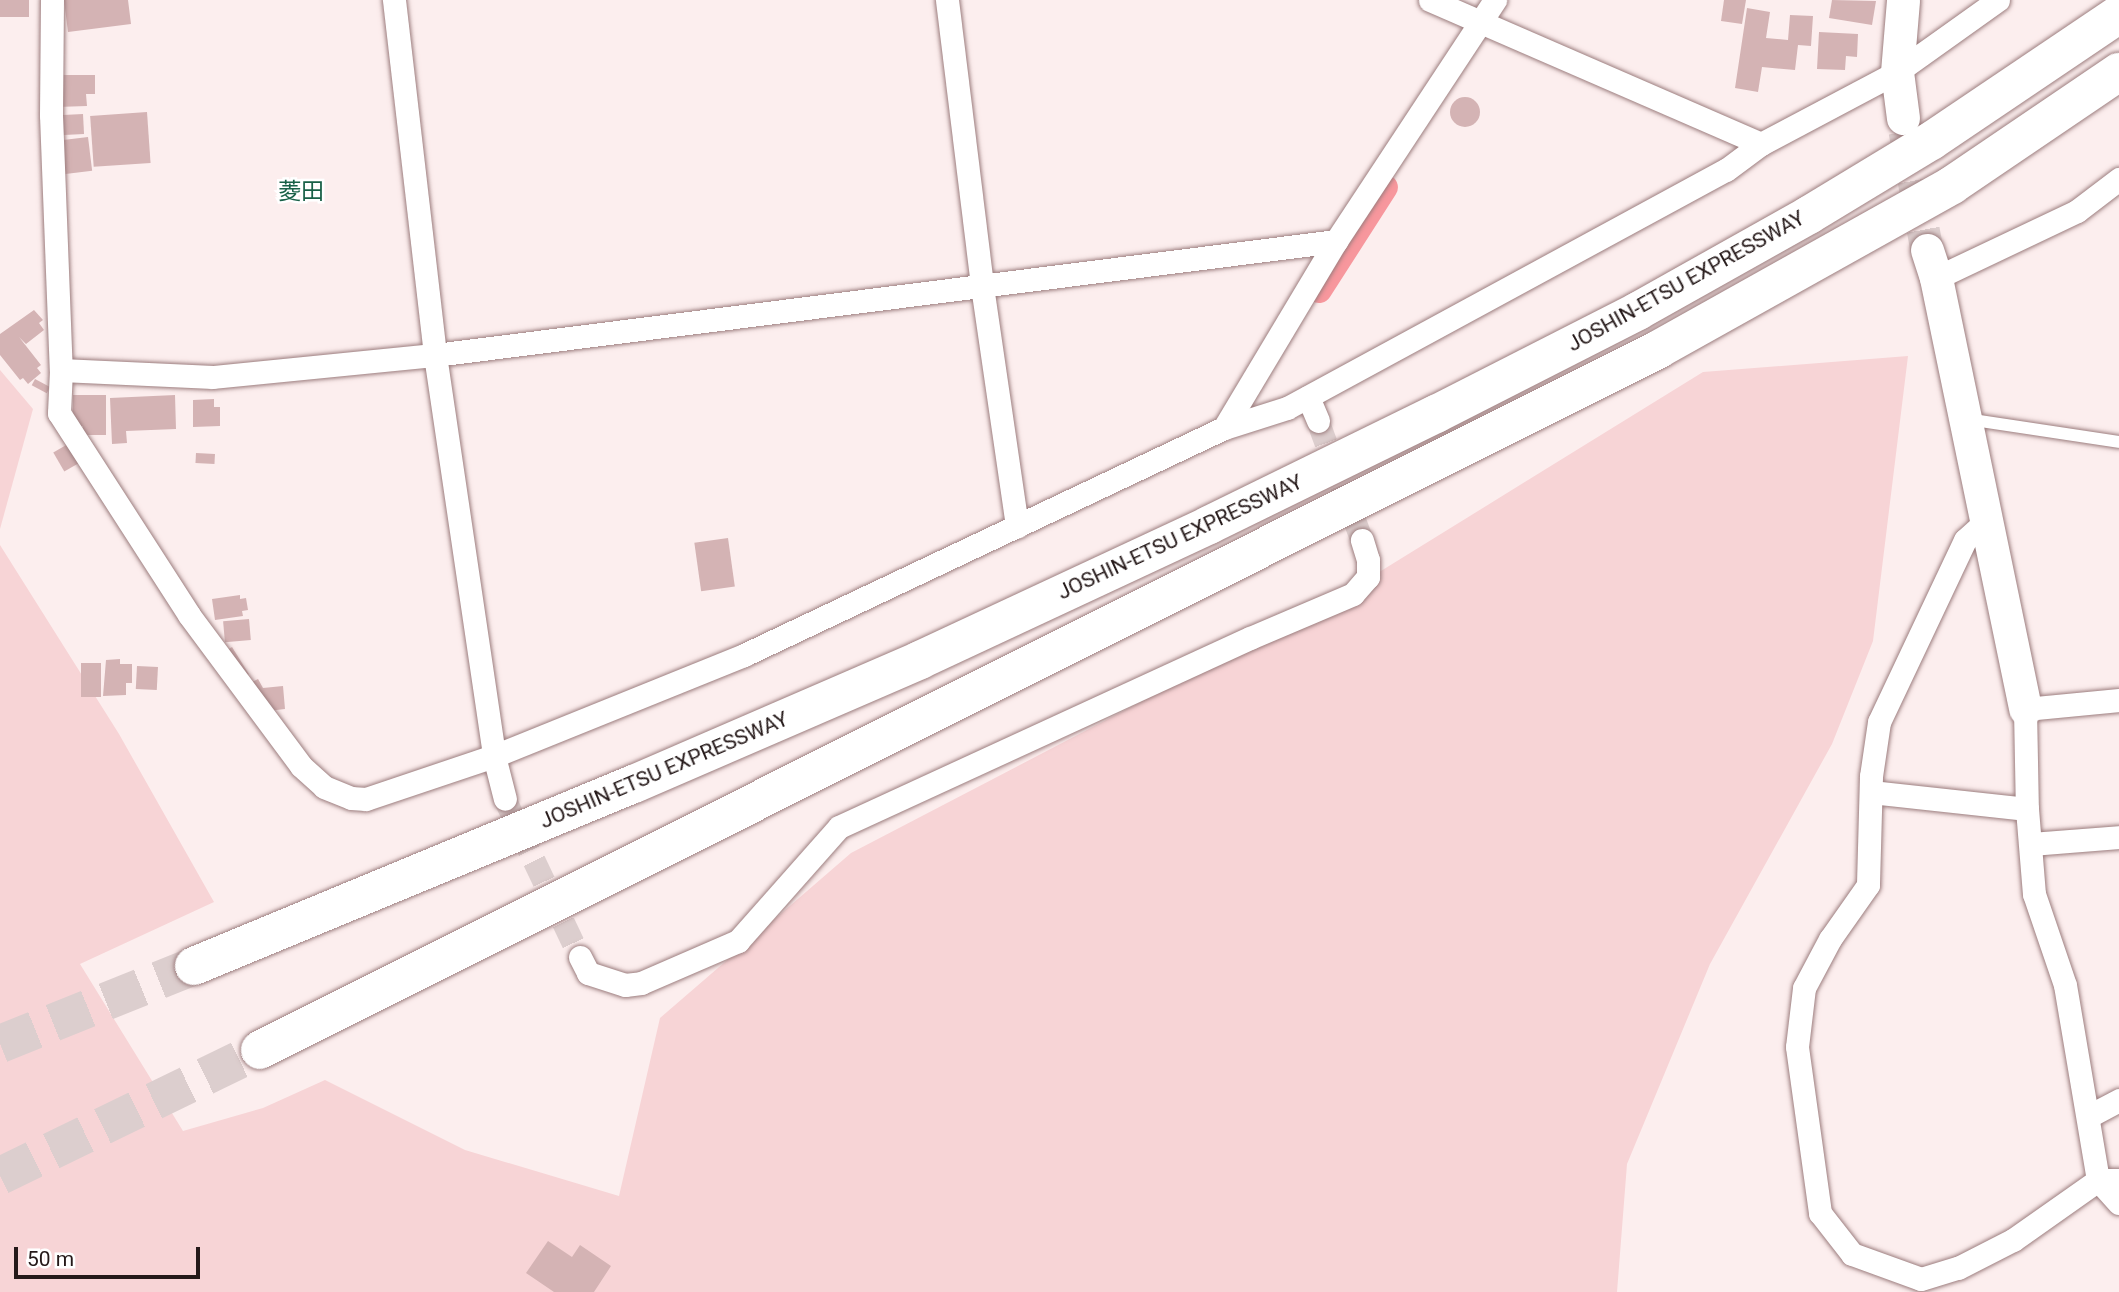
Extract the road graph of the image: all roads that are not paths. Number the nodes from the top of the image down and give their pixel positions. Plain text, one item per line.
1 (52, 0) edge
2 (394, 0) edge
3 (947, 0) edge
4 (1430, 0) edge
5 (1495, 0) edge
6 (1903, 0) edge
7 (1998, 0) edge
8 (2119, 14) edge
9 (1480, 24) junction
10 (1897, 72) junction
11 (2119, 72) edge
12 (1903, 118) tunnel mouth
13 (1761, 144) junction
14 (2119, 179) edge
15 (1336, 241) junction
16 (1932, 264) joint
17 (982, 286) junction
18 (435, 355) junction
19 (61, 370) junction
20 (1308, 397) junction
21 (1965, 419) junction
22 (1318, 421) tunnel mouth
23 (1224, 428) junction
24 (2119, 442) edge
25 (1986, 521) junction
26 (1017, 526) junction
27 (1362, 540) tunnel mouth
28 (2119, 700) edge
29 (2025, 709) junction
30 (494, 756) junction
31 (1871, 792) junction
32 (505, 799) tunnel mouth
33 (2027, 809) junction
34 (2119, 837) edge
35 (2031, 844) junction
36 (580, 957) tunnel mouth
37 (194, 966) tunnel mouth
38 (260, 1050) tunnel mouth
39 (2119, 1100) edge
40 (2090, 1116) junction
41 (2109, 1180) edge
42 (2119, 1203) edge

1 - 19 street
2 - 18 street
3 - 17 street
4 - 9 street
5 - 9 street
6 - 10 street
7 - 10 street
8 - 37 highway, JOSHIN-ETSU EXPRESSWAY
9 - 13 street
9 - 15 street
10 - 12 street
10 - 13 street
11 - 38 highway, JOSHIN-ETSU EXPRESSWAY
13 - 20 street
14 - 16 street
15 - 17 street
15 - 23 street
16 - 21 street
17 - 18 street
17 - 26 street
18 - 19 street
18 - 30 street
19 - 30 street
20 - 22 street
20 - 23 street
21 - 24 lane
21 - 25 street
23 - 26 street
25 - 29 street
25 - 31 street
26 - 30 street
27 - 36 street
28 - 29 street
29 - 33 street
30 - 32 street
31 - 33 street
31 - 41 street
33 - 35 street
34 - 35 street
35 - 40 street
39 - 40 street
40 - 41 street
41 - 42 street

